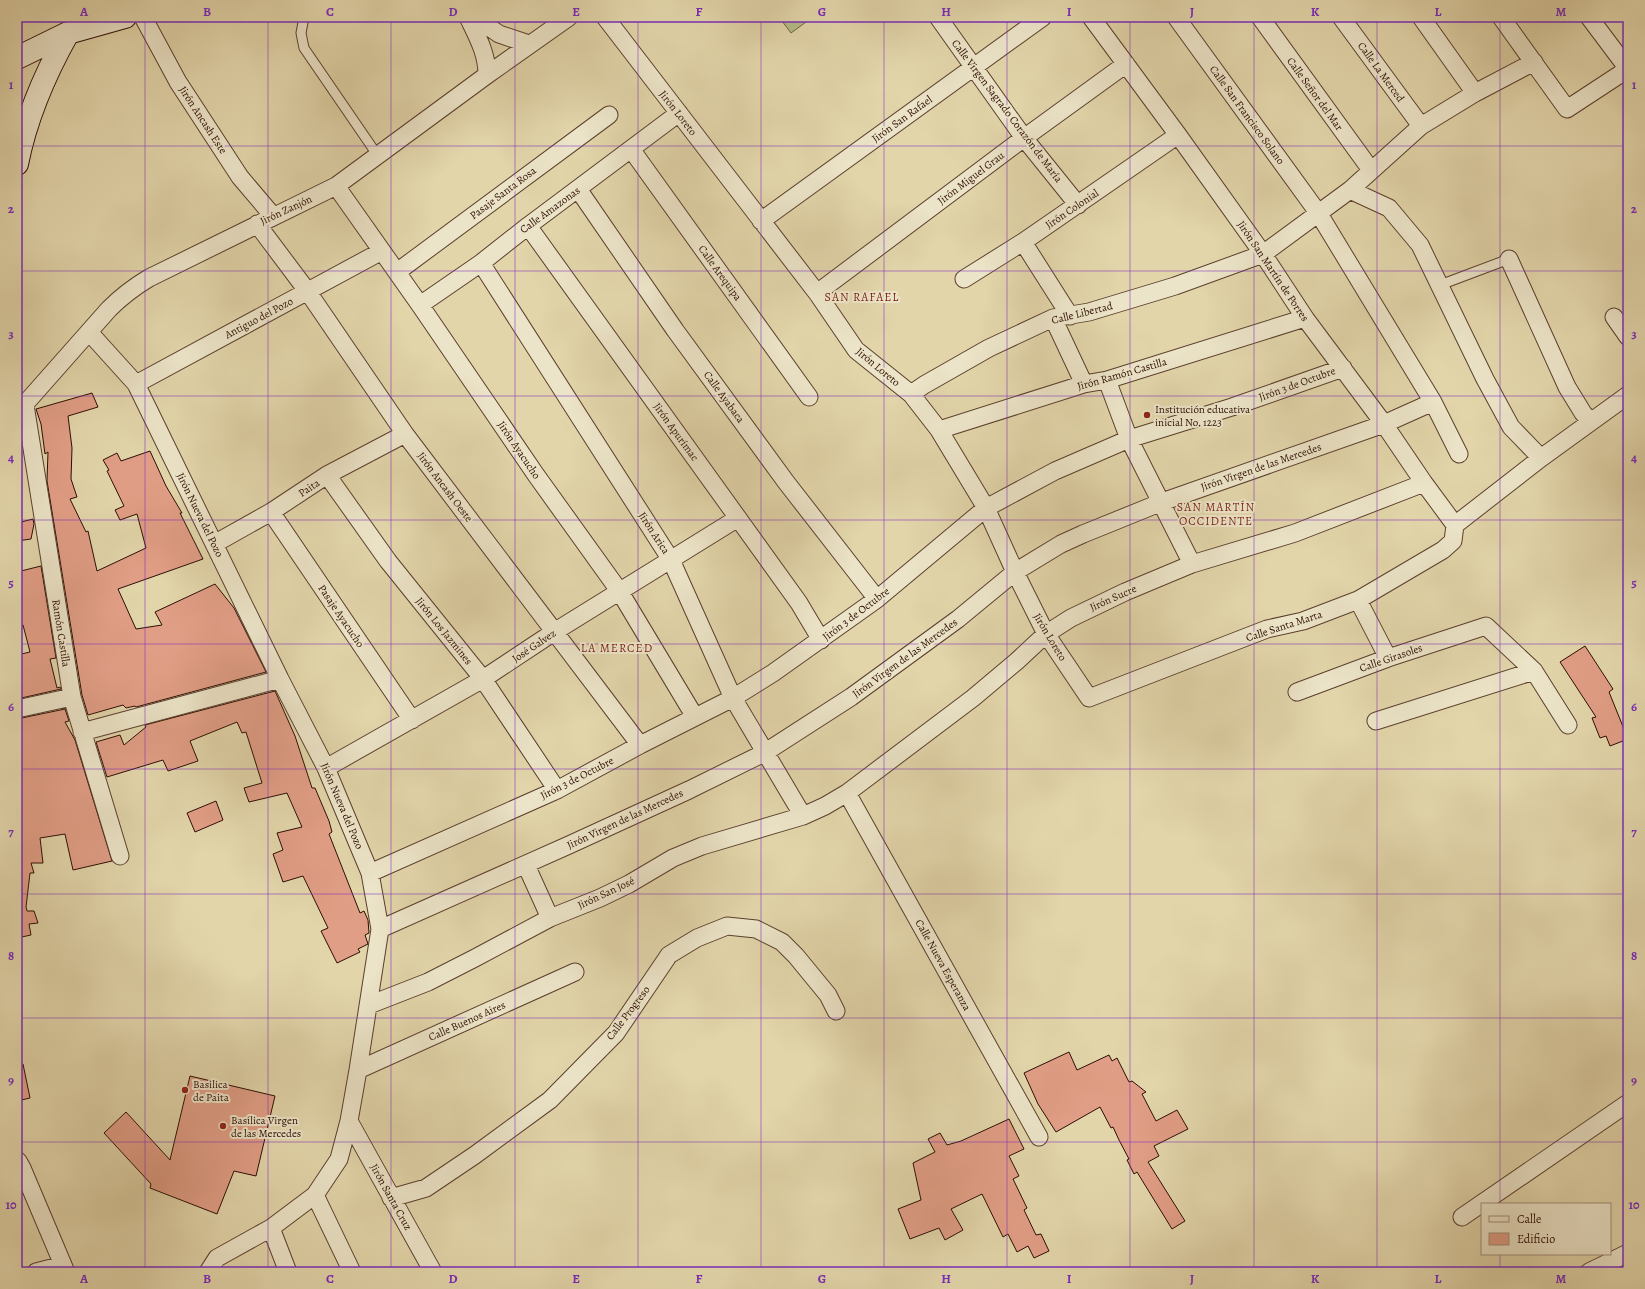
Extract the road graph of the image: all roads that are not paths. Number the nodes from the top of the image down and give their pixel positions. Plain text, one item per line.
1 (125, 17) edge
2 (142, 17) edge
3 (304, 17) edge
4 (468, 17) edge
5 (474, 17) edge
6 (569, 17) edge
7 (605, 17) edge
8 (938, 17) edge
9 (1043, 17) edge
10 (1091, 17) edge
11 (1176, 17) edge
12 (1260, 17) edge
13 (1341, 17) edge
14 (1421, 17) edge
15 (1501, 17) edge
16 (1589, 17) edge
17 (68, 33) junction
18 (529, 44) junction
19 (17, 58) edge
20 (1534, 62) junction
21 (1126, 64) junction
22 (973, 67) junction
23 (1628, 69) edge
24 (487, 75) junction
25 (1475, 93) junction
26 (679, 113) junction
27 (609, 115) dead end
28 (22, 122) edge
29 (1421, 126) junction
30 (1178, 135) junction
31 (1024, 138) junction
32 (631, 149) junction
33 (378, 156) junction
34 (17, 164) edge
35 (1371, 170) junction
36 (336, 186) junction
37 (578, 189) junction
38 (1350, 190) junction
39 (1078, 205) junction
40 (1319, 214) junction
41 (273, 216) junction
42 (761, 221) junction
43 (257, 224) junction
44 (528, 226) junction
45 (1023, 242) junction
46 (382, 251) junction
47 (1263, 254) junction
48 (1509, 260) joint
49 (481, 263) junction
50 (397, 272) junction
51 (964, 279) dead end
52 (1440, 285) junction
53 (308, 292) junction
54 (817, 293) junction
55 (420, 305) junction
56 (1061, 317) junction
57 (1614, 317) dead end
58 (1305, 318) junction
59 (89, 332) junction
60 (1628, 337) edge
61 (1343, 368) junction
62 (1107, 380) junction
63 (136, 384) junction
64 (1084, 384) junction
65 (911, 394) junction
66 (1628, 395) edge
67 (809, 397) dead end
68 (1433, 402) junction
69 (21, 409) edge
70 (1590, 421) junction
71 (1384, 424) junction
72 (939, 430) junction
73 (405, 434) junction
74 (1129, 439) junction
75 (1459, 454) dead end
76 (1541, 458) junction
77 (327, 476) junction
78 (1424, 483) junction
79 (1162, 502) junction
80 (986, 508) junction
81 (271, 512) junction
82 (738, 518) junction
83 (1455, 524) junction
84 (214, 544) junction
85 (671, 560) junction
86 (1192, 564) junction
87 (1015, 572) junction
88 (620, 592) junction
89 (877, 599) junction
90 (1358, 600) junction
91 (554, 632) junction
92 (1046, 634) junction
93 (821, 640) junction
94 (1388, 658) junction
95 (1534, 672) junction
96 (280, 679) junction
97 (483, 679) junction
98 (1297, 692) dead end
99 (72, 697) junction
100 (733, 698) junction
101 (1089, 698) joint
102 (17, 709) edge
103 (695, 717) junction
104 (412, 720) junction
105 (1376, 721) dead end
106 (1568, 725) dead end
107 (82, 732) junction
108 (640, 745) junction
109 (764, 753) junction
110 (326, 768) junction
111 (557, 790) junction
112 (847, 793) junction
113 (803, 816) junction
114 (120, 856) dead end
115 (526, 865) junction
116 (370, 873) junction
117 (550, 918) junction
118 (380, 929) junction
119 (575, 972) dead end
120 (369, 1005) junction
121 (836, 1011) dead end
122 (358, 1070) junction
123 (1628, 1103) edge
124 (349, 1121) junction
125 (1039, 1137) dead end
126 (19, 1163) edge
127 (315, 1195) junction
128 (391, 1198) junction
129 (1482, 1203) edge
130 (1481, 1204) edge
131 (1462, 1217) dead end
132 (271, 1228) junction
133 (1628, 1253) edge
134 (64, 1269) edge
135 (36, 1272) edge
136 (208, 1272) edge
137 (288, 1272) edge
138 (352, 1272) edge
139 (433, 1272) edge
140 (1589, 1272) edge

1 - 17 main road
2 - 41 street, Jirón Ancash Este
3 - 33 lane
4 - 24 street
5 - 18 street
6 - 18 street, Jirón Zanjón
7 - 26 street, Jirón Loreto
8 - 22 street, Calle Virgen Sagrado Corazón de María
9 - 22 street, Jirón San Rafael
10 - 21 street, Jirón San Martín de Porres
11 - 40 street, Calle San Francisco Solano
12 - 35 street, Calle Señor del Mar
13 - 29 street, Calle La Merced
14 - 25 street
15 - 20 street
16 - 23 street
17 - 19 main road
17 - 28 main road
18 - 24 street, Jirón Zanjón
20 - 23 street
20 - 25 street, Calle Libertad
21 - 30 street, Jirón San Martín de Porres
21 - 31 street, Jirón Miguel Grau
22 - 31 street, Calle Virgen Sagrado Corazón de María
22 - 42 street, Jirón San Rafael
24 - 33 street, Jirón Zanjón
25 - 29 street, Calle Libertad
26 - 32 street, Calle Amazonas
26 - 42 street, Jirón Loreto
27 - 50 street, Pasaje Santa Rosa
28 - 34 main road
29 - 35 street, Calle Libertad
30 - 39 street, Jirón Colonial
30 - 47 street, Jirón San Martín de Porres
31 - 39 street, Calle Virgen Sagrado Corazón de María
31 - 54 street, Jirón Miguel Grau
32 - 37 street, Calle Amazonas
32 - 67 street, Calle Arequipa
33 - 36 street, Jirón Zanjón
35 - 38 street, Calle Libertad
36 - 41 street, Jirón Zanjón
36 - 46 street, Jirón Ayacucho
37 - 44 street, Calle Amazonas
37 - 89 street, Calle Ayabaca
38 - 40 street, Calle Libertad
38 - 52 street
39 - 45 street, Jirón Colonial
40 - 47 street, Calle Libertad
40 - 68 street, Calle San Francisco Solano
41 - 43 street, Jirón Zanjón
42 - 54 street, Jirón Loreto
43 - 53 street, Jirón Ancash Oeste
43 - 59 street, Jirón Zanjón
44 - 49 street, Calle Amazonas
44 - 82 street, Jirón Apurímac
45 - 51 street, Jirón Colonial
45 - 56 street
46 - 50 street, Jirón Ayacucho
46 - 53 street, Antiguo del Pozo
47 - 56 street, Calle Libertad
47 - 58 street, Jirón San Martín de Porres
48 - 52 lane
48 - 70 street
49 - 55 street, Calle Amazonas
49 - 85 street, Jirón Arica
50 - 55 street, Jirón Ayacucho
52 - 76 street
53 - 63 street, Antiguo del Pozo
53 - 73 street, Jirón Ancash Oeste
54 - 65 street, Jirón Loreto
55 - 88 street, Jirón Ayacucho
56 - 64 street
56 - 65 street, Calle Libertad
57 - 60 street
58 - 61 street, Jirón San Martín de Porres
58 - 62 street, Jirón Ramón Castilla
59 - 63 street, Jirón Nueva del Pozo
59 - 69 street, Jirón Zanjón
61 - 71 street, Jirón San Martín de Porres
61 - 74 street, Jirón 3 de Octubre
62 - 64 street, Jirón Ramón Castilla
62 - 74 street
63 - 84 street, Jirón Nueva del Pozo
64 - 72 street, Jirón Ramón Castilla
65 - 72 street, Jirón Loreto
66 - 70 street
68 - 71 street, Jirón Virgen de las Mercedes
68 - 75 street, Calle San Francisco Solano
69 - 99 street, Ramón Castilla
70 - 76 street
71 - 78 street, Jirón San Martín de Porres
71 - 79 street, Jirón Virgen de las Mercedes
72 - 80 street, Jirón Loreto
73 - 77 street, Paita
73 - 91 street, Jirón Ancash Oeste
74 - 79 street
74 - 80 street, Jirón 3 de Octubre
76 - 83 street
77 - 81 street, Paita
77 - 97 street, Jirón Los Jazmines
78 - 83 street, Jirón San Martín de Porres
78 - 86 street, Jirón Sucre
79 - 86 street
79 - 87 street, Jirón Virgen de las Mercedes
80 - 87 street, Jirón Loreto
80 - 89 street, Jirón 3 de Octubre
81 - 84 street, Paita
81 - 104 street, Pasaje Ayacucho
82 - 85 street, José Galvez
82 - 93 street, Jirón Apurímac
83 - 90 street, Calle Santa Marta
84 - 96 street, Jirón Nueva del Pozo
85 - 88 street, José Galvez
85 - 100 street, Jirón Arica
86 - 92 street, Jirón Sucre
87 - 92 street, Jirón Loreto
87 - 109 street, Jirón Virgen de las Mercedes
88 - 91 street, José Galvez
88 - 103 street, Jirón Ayacucho
89 - 93 street, Jirón 3 de Octubre
90 - 94 street
90 - 101 street, Calle Santa Marta
91 - 97 street, José Galvez
91 - 108 street, Jirón Ancash Oeste
92 - 101 street, Jirón Loreto
92 - 112 street, Jirón Sucre
93 - 100 street, Jirón 3 de Octubre
94 - 95 street, Calle Girasoles
94 - 98 street, Calle Girasoles
95 - 105 street
95 - 106 street
96 - 107 street
96 - 110 street, Jirón Nueva del Pozo
97 - 104 street, José Galvez
97 - 111 street, Jirón Los Jazmines
99 - 102 street
99 - 107 street, Ramón Castilla
100 - 103 street, Jirón 3 de Octubre
100 - 109 street, Jirón Arica
103 - 108 street, Jirón 3 de Octubre
104 - 110 street, José Galvez
107 - 114 street, Ramón Castilla
108 - 111 street, Jirón 3 de Octubre
109 - 113 street, Jirón Arica
109 - 115 street, Jirón Virgen de las Mercedes
110 - 116 street, Jirón Nueva del Pozo
111 - 116 street, Jirón 3 de Octubre
112 - 113 street, Jirón San José
112 - 125 street, Calle Nueva Esperanza
113 - 117 street, Jirón San José
115 - 117 street
115 - 118 street, Jirón Virgen de las Mercedes
116 - 118 street, Jirón Nueva del Pozo
117 - 120 street, Jirón San José
118 - 120 street, Jirón Nueva del Pozo
119 - 122 street, Calle Buenos Aires
120 - 122 street, Jirón Nueva del Pozo
121 - 128 street, Calle Progreso
122 - 124 street, Jirón Nueva del Pozo
123 - 129 street
124 - 127 street, Jirón Nueva del Pozo
124 - 128 street, Jirón Santa Cruz
126 - 134 street
127 - 132 street, Jirón Nueva del Pozo
127 - 138 street
128 - 139 street, Jirón Santa Cruz
130 - 131 street
132 - 136 street, Jirón Nueva del Pozo
132 - 137 street
133 - 140 street
134 - 135 street

